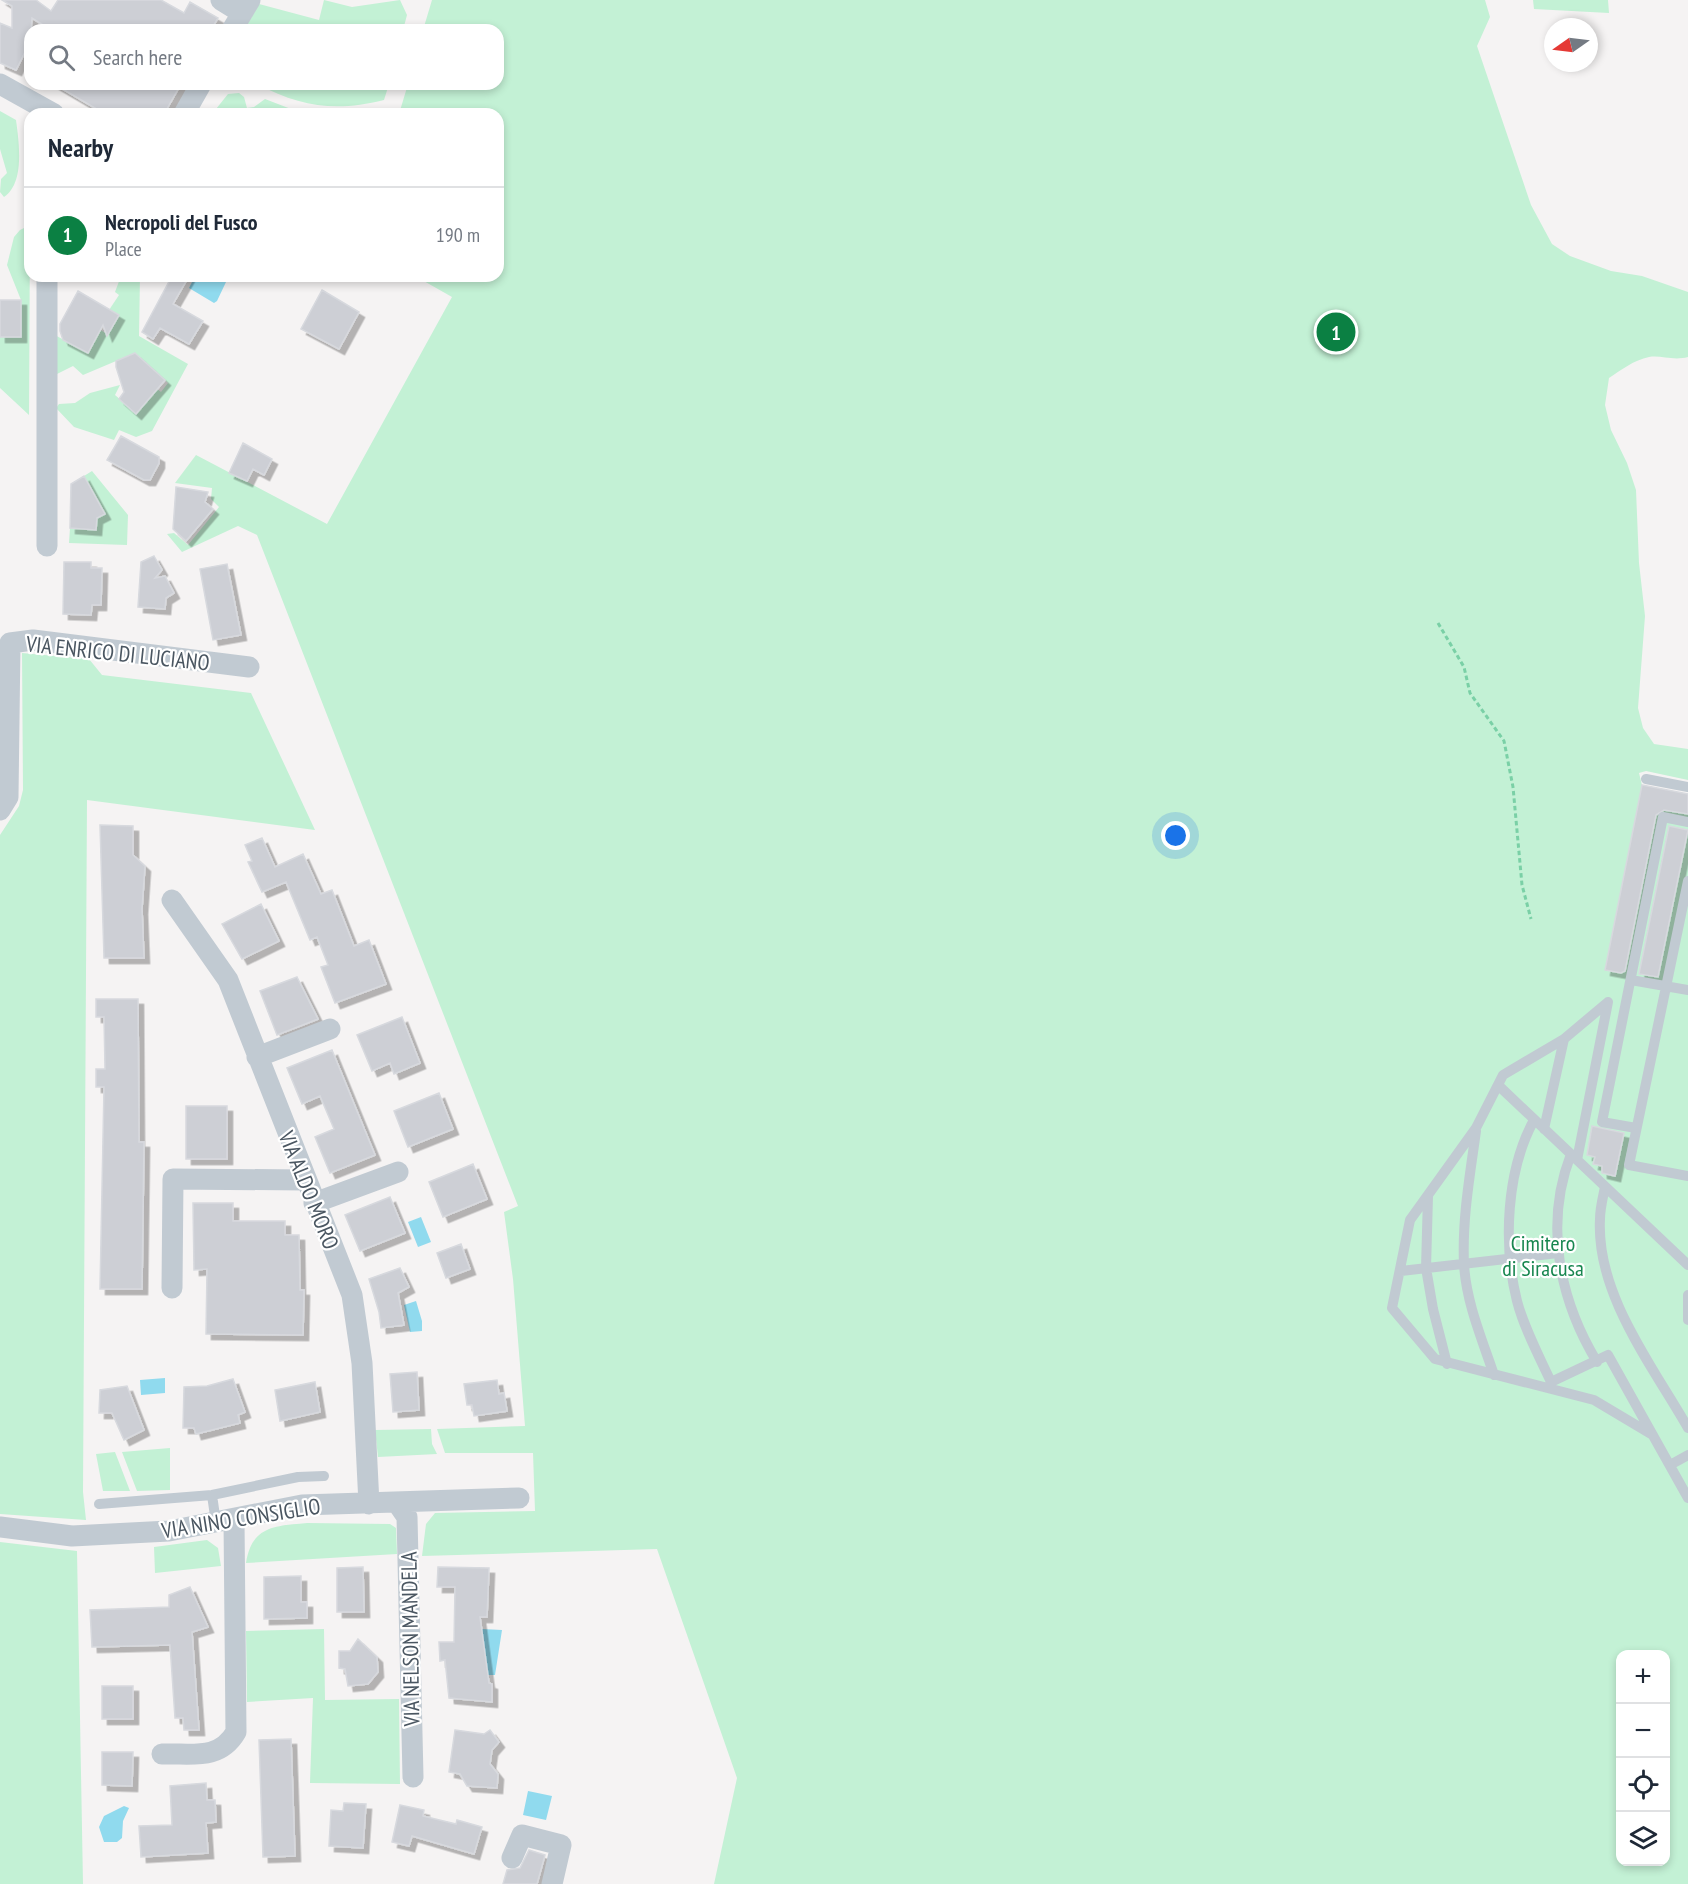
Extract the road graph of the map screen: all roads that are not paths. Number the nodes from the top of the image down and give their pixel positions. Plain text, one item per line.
1 (221, 0) edge
2 (241, 14) edge
3 (0, 84) edge
4 (198, 90) edge
5 (42, 108) edge
6 (187, 108) edge
7 (47, 282) edge
8 (46, 546) dead end
9 (249, 667) dead end
10 (1646, 779) dead end
11 (1688, 787) edge
12 (0, 810) edge
13 (1688, 822) edge
14 (1688, 880) edge
15 (172, 900) dead end
16 (1631, 980) junction
17 (1666, 986) junction
18 (1688, 990) edge
19 (330, 1029) dead end
20 (1564, 1039) junction
21 (257, 1057) junction
22 (1499, 1086) junction
23 (1534, 1120) junction
24 (1476, 1128) junction
25 (1636, 1128) junction
26 (1544, 1129) junction
27 (1574, 1157) junction
28 (398, 1172) dead end
29 (1688, 1176) edge
30 (305, 1180) junction
31 (1605, 1187) junction
32 (1428, 1195) junction
33 (315, 1203) junction
34 (1558, 1253) junction
35 (1510, 1258) junction
36 (1464, 1264) junction
37 (1688, 1265) edge
38 (1426, 1268) junction
39 (1401, 1271) junction
40 (172, 1288) dead end
41 (1688, 1295) edge
42 (1688, 1320) edge
43 (1597, 1362) junction
44 (1448, 1364) junction
45 (1494, 1375) junction
46 (1550, 1385) junction
47 (1688, 1428) edge
48 (1651, 1434) junction
49 (1688, 1455) edge
50 (1670, 1465) junction
51 (324, 1476) dead end
52 (212, 1495) junction
53 (519, 1498) dead end
54 (1688, 1498) edge
55 (99, 1504) dead end
56 (369, 1504) junction
57 (398, 1504) junction
58 (225, 1522) junction
59 (0, 1527) edge
60 (162, 1754) dead end
61 (412, 1777) dead end
62 (512, 1858) dead end
63 (552, 1884) edge

1 - 2 street
3 - 5 street
4 - 6 street
7 - 8 street
9 - 12 street, VIA ENRICO DI LUCIANO
10 - 11 lane
13 - 16 lane
14 - 17 lane
15 - 21 street, VIA ALDO MORO
16 - 17 lane
16 - 25 lane
17 - 18 lane
17 - 25 lane
19 - 21 street
20 - 22 lane
20 - 26 lane
20 - 27 lane
21 - 30 street, VIA ALDO MORO
22 - 23 lane
22 - 24 lane
23 - 26 lane
23 - 35 lane
24 - 32 lane
24 - 36 lane
25 - 29 lane
26 - 27 lane
27 - 31 lane
27 - 34 lane
28 - 33 street
30 - 33 street, VIA ALDO MORO
30 - 40 street
31 - 37 lane
31 - 47 lane
32 - 38 lane
32 - 39 lane
33 - 56 street, VIA ALDO MORO
34 - 35 lane
34 - 43 lane
35 - 36 lane
35 - 46 lane
36 - 38 lane
36 - 45 lane
38 - 39 lane
38 - 44 lane
39 - 44 lane
41 - 42 lane
43 - 46 lane
43 - 48 lane
44 - 45 lane
45 - 46 lane
46 - 48 lane
48 - 50 lane
49 - 50 lane
50 - 54 lane
51 - 52 lane
52 - 55 lane
52 - 58 lane
53 - 57 street, VIA NINO CONSIGLIO
56 - 57 street, VIA NINO CONSIGLIO
56 - 58 street, VIA NINO CONSIGLIO
57 - 61 street, VIA NELSON MANDELA
58 - 59 street, VIA NINO CONSIGLIO
58 - 60 street
62 - 63 street

